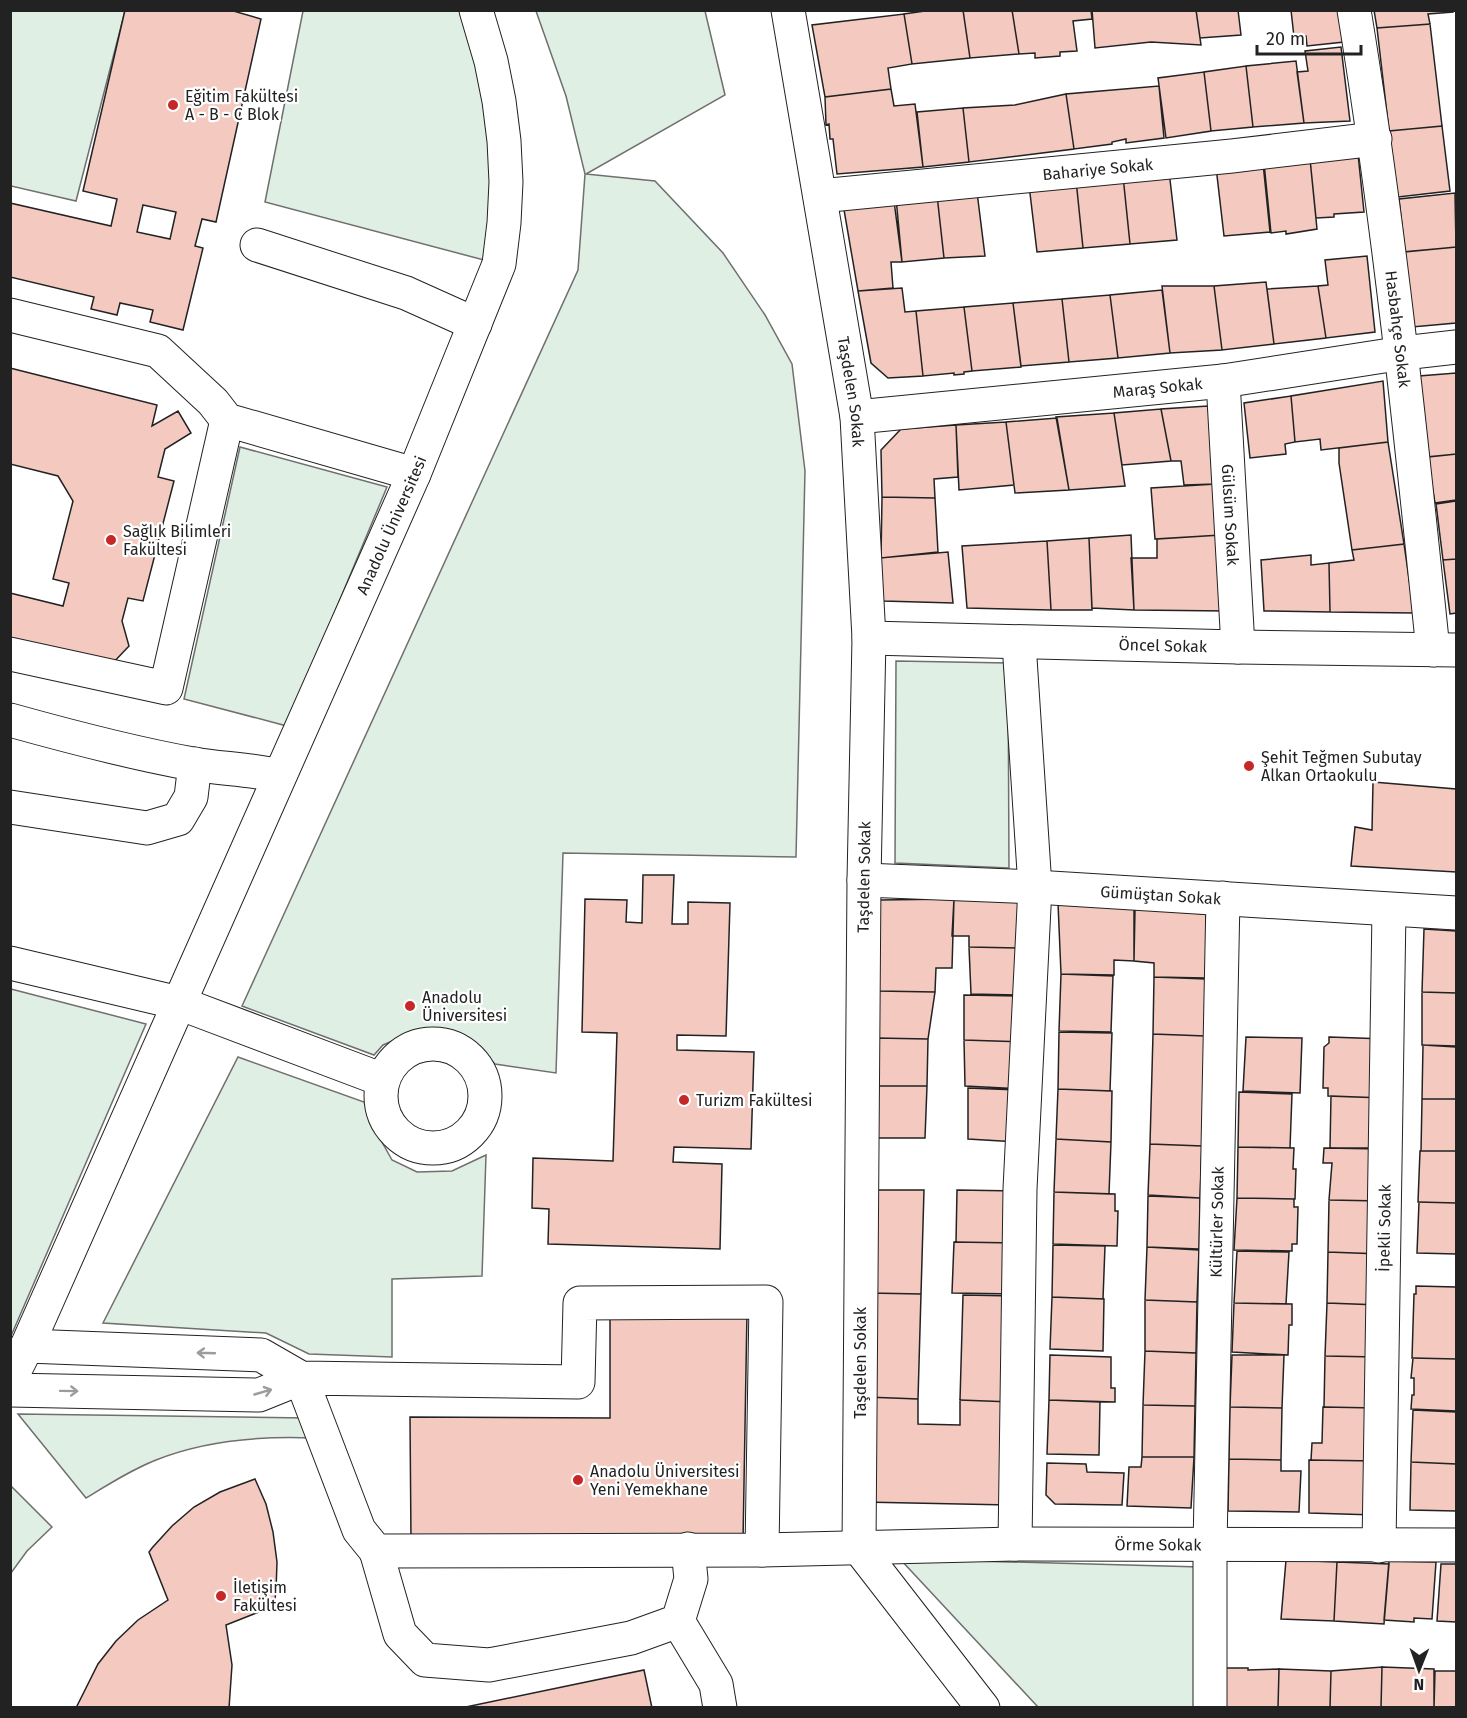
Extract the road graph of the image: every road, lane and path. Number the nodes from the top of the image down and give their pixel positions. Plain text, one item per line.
1 (476, 10) edge
2 (788, 10) edge
3 (1354, 10) edge
4 (1375, 139) junction
5 (820, 196) junction
6 (257, 245) dead end
7 (10, 315) edge
8 (475, 324) junction
9 (1456, 347) edge
10 (1402, 353) junction
11 (1223, 381) junction
12 (857, 417) junction
13 (227, 420) junction
14 (414, 474) junction
15 (869, 638) junction
16 (1020, 643) junction
17 (1238, 647) junction
18 (1445, 650) edge
19 (10, 654) edge
20 (10, 720) edge
21 (195, 764) junction
22 (279, 776) junction
23 (10, 807) edge
24 (864, 880) junction
25 (1035, 887) junction
26 (1223, 898) junction
27 (1389, 910) junction
28 (1456, 914) edge
29 (10, 963) edge
30 (179, 1003) junction
31 (383, 1080) dead end
32 (27, 1346) junction
33 (301, 1378) junction
34 (10, 1380) edge
35 (10, 1390) edge
36 (1015, 1545) junction
37 (1456, 1545) edge
38 (1210, 1546) junction
39 (1379, 1546) junction
40 (859, 1548) junction
41 (688, 1549) junction
42 (762, 1550) junction
43 (376, 1551) junction
44 (678, 1621) junction
45 (720, 1707) edge
46 (983, 1707) edge
47 (1210, 1707) edge

1 - 8 street, Anadolu Üniversitesi
2 - 5 street, Taşdelen Sokak
3 - 4 street, Hasbahçe Sokak
4 - 5 street, Bahariye Sokak
4 - 10 street, Hasbahçe Sokak
5 - 12 street, Taşdelen Sokak
6 - 8 street
7 - 13 street
8 - 14 street, Anadolu Üniversitesi
9 - 10 street, Maraş Sokak
10 - 11 street, Maraş Sokak
10 - 18 street, Hasbahçe Sokak
11 - 12 street, Maraş Sokak
11 - 17 street, Gülsüm Sokak
12 - 15 street, Taşdelen Sokak
13 - 14 street
13 - 19 street
14 - 22 street, Anadolu Üniversitesi
15 - 16 street, Öncel Sokak
15 - 24 street, Taşdelen Sokak
16 - 17 street, Öncel Sokak
16 - 25 street
17 - 18 street, Öncel Sokak
20 - 21 street
21 - 22 street
21 - 23 street
22 - 30 street, Anadolu Üniversitesi
24 - 25 street, Gümüştan Sokak
24 - 40 street, Taşdelen Sokak
25 - 26 street, Gümüştan Sokak
25 - 36 street
26 - 27 street, Gümüştan Sokak
26 - 38 street, Kültürler Sokak
27 - 28 street, Gümüştan Sokak
27 - 39 street, İpekli Sokak
29 - 30 street
30 - 31 street
30 - 32 street, Anadolu Üniversitesi
33 -> 32 street
32 - 34 street, Anadolu Üniversitesi
35 -> 33 street
33 - 42 street
33 - 43 street
36 - 38 street, Örme Sokak
36 - 40 street, Örme Sokak
37 - 39 street, Örme Sokak
38 - 39 street, Örme Sokak
38 - 47 street, Kültürler Sokak
40 - 42 street, Örme Sokak
40 - 46 street
41 - 42 street, Örme Sokak
41 - 43 street, Örme Sokak
41 - 44 street
43 - 44 street
44 - 45 street

